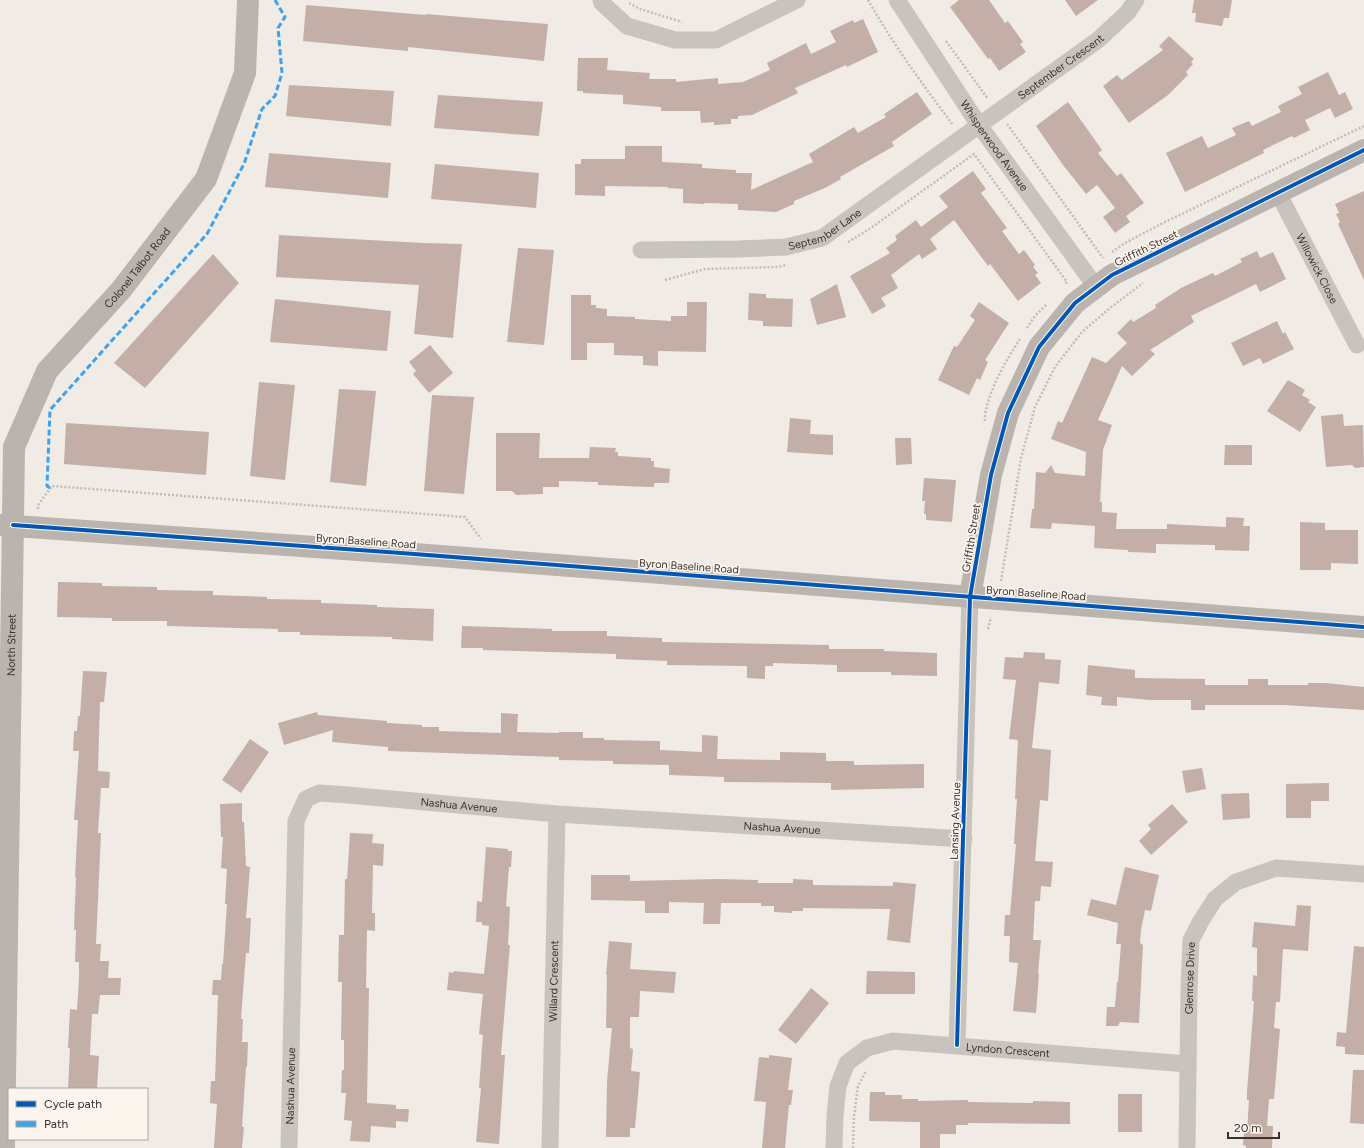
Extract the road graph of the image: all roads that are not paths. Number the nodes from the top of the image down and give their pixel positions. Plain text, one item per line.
1 (248, 0) edge
2 (601, 0) edge
3 (797, 0) edge
4 (897, 0) edge
5 (1136, 0) edge
6 (979, 125) junction
7 (1364, 150) edge
8 (1278, 193) junction
9 (641, 250) dead end
10 (1096, 287) junction
11 (1357, 345) dead end
12 (6, 525) edge
13 (970, 597) junction
14 (1364, 627) edge
15 (557, 814) junction
16 (964, 839) junction
17 (1364, 874) edge
18 (957, 1045) junction
19 (1188, 1064) junction
20 (4, 1148) edge
21 (289, 1148) edge
22 (550, 1148) edge
23 (834, 1148) edge
24 (1187, 1148) edge

1 - 12 main road, Colonel Talbot Road
2 - 3 street
4 - 6 street, Whisperwood Avenue
5 - 6 street, September Crescent
6 - 9 street, September Lane
6 - 10 street, Whisperwood Avenue
7 - 8 main road, Griffith Street
8 - 10 main road, Griffith Street
8 - 11 street, Willowick Close
10 - 13 main road, Griffith Street
12 - 13 main road, Byron Baseline Road
12 - 20 main road, North Street
13 - 14 main road, Byron Baseline Road
13 - 16 street, Lansing Avenue
15 - 16 street, Nashua Avenue
15 - 21 street, Nashua Avenue
15 - 22 street, Willard Crescent
16 - 18 street, Lansing Avenue
17 - 19 street, Glenrose Drive
18 - 19 street, Lyndon Crescent
18 - 23 street, Lyndon Crescent
19 - 24 street, Glenrose Drive

